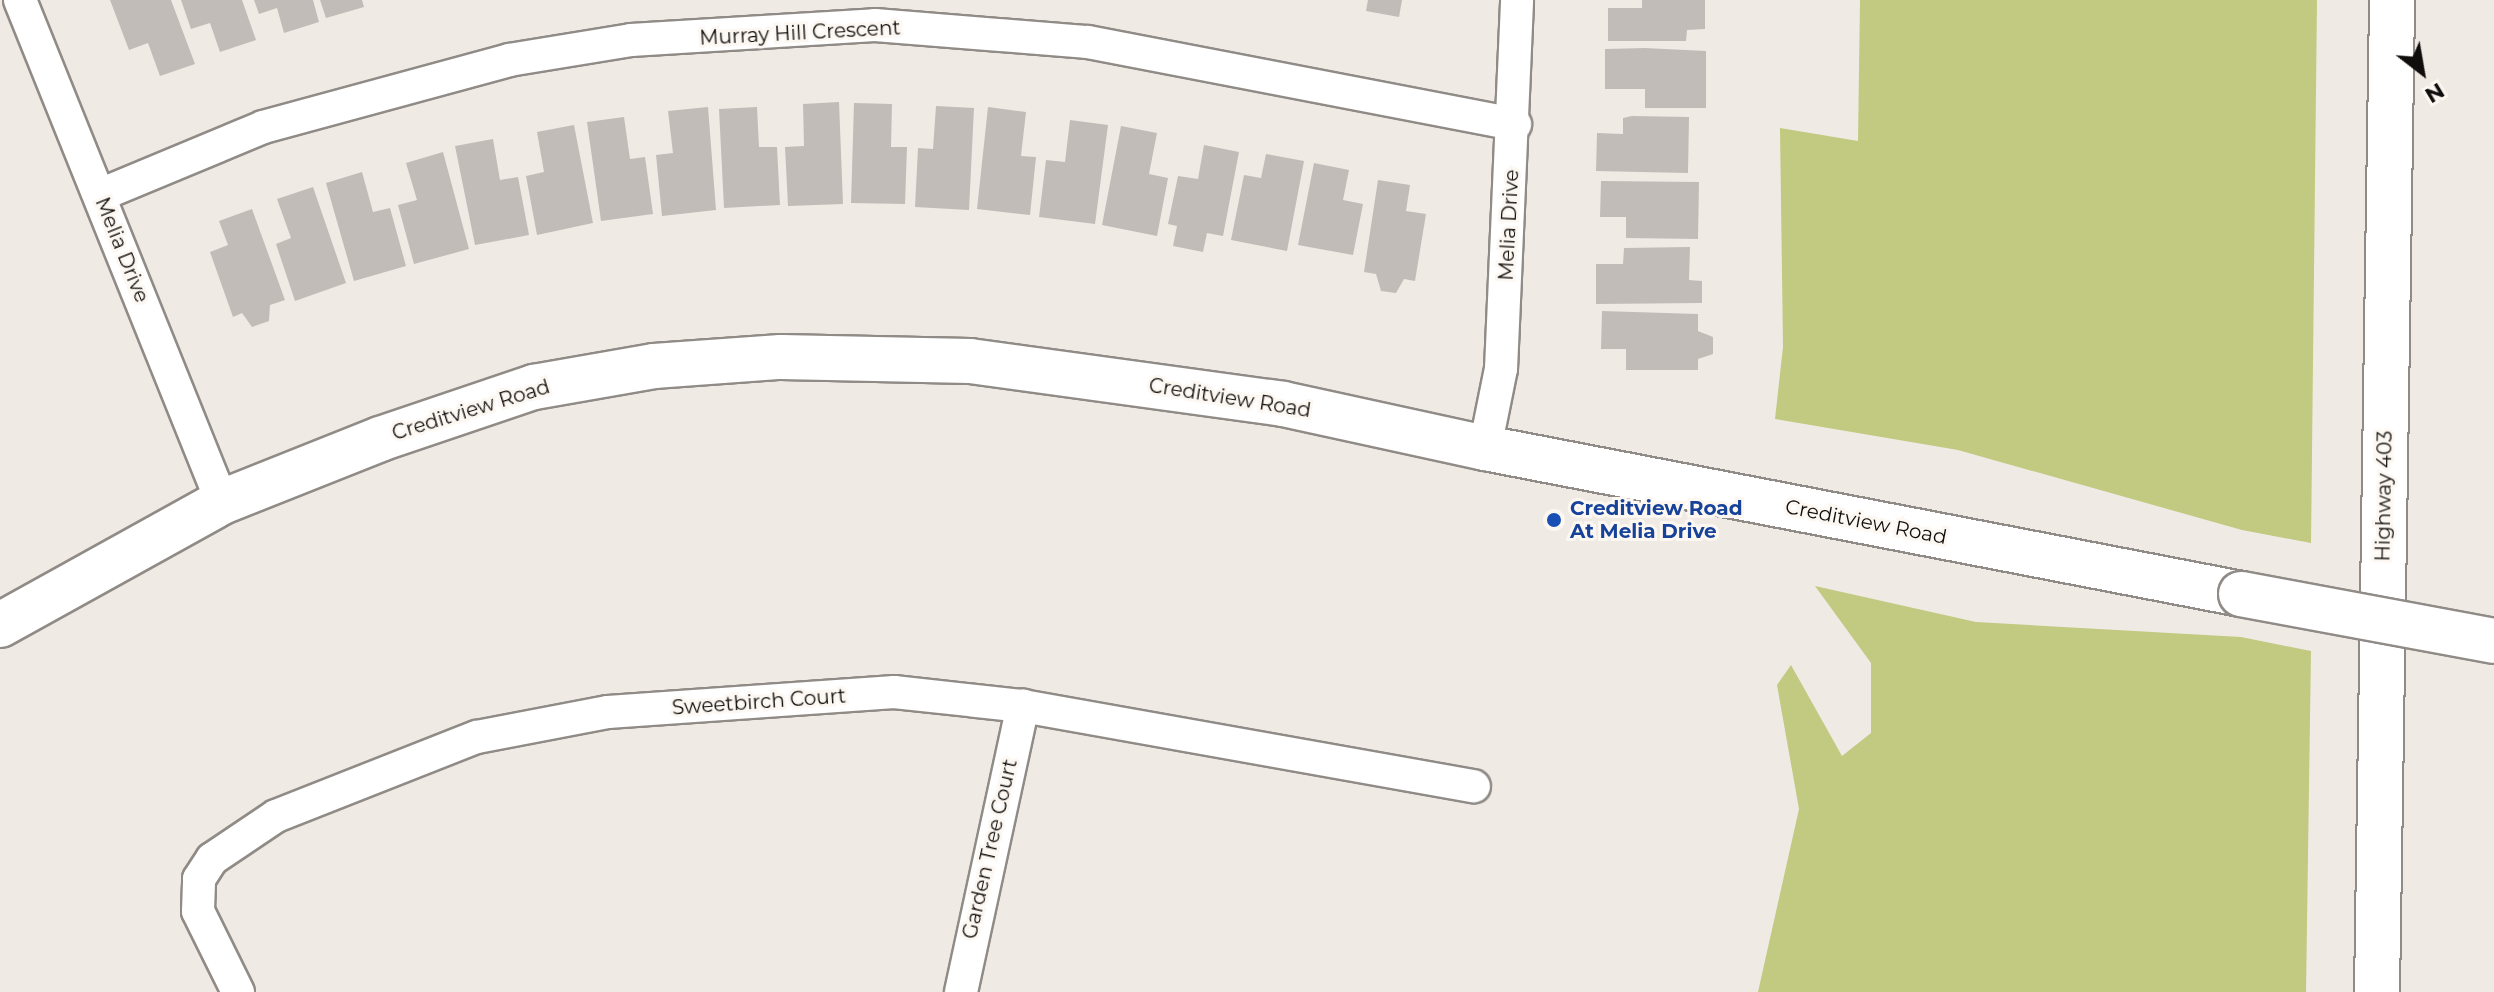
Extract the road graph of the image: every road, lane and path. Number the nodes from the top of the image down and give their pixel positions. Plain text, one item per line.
1 (20, 0) edge
2 (1517, 0) edge
3 (2392, 0) edge
4 (1515, 124) junction
5 (100, 195) junction
6 (1485, 448) junction
7 (222, 502) junction
8 (0, 625) edge
9 (2494, 641) edge
10 (1023, 706) junction
11 (1474, 786) dead end
12 (238, 992) edge
13 (961, 992) edge
14 (2377, 992) edge

1 - 5 street, Melia Drive
2 - 4 street, Melia Drive
3 - 14 main road, Highway 403
4 - 5 street, Murray Hill Crescent
4 - 6 street, Melia Drive
5 - 7 street, Melia Drive
6 - 7 main road, Creditview Road
6 - 9 main road, Creditview Road, bridge
7 - 8 main road, Creditview Road
10 - 11 street, Sweetbirch Court
10 - 12 street, Sweetbirch Court
10 - 13 street, Garden Tree Court

